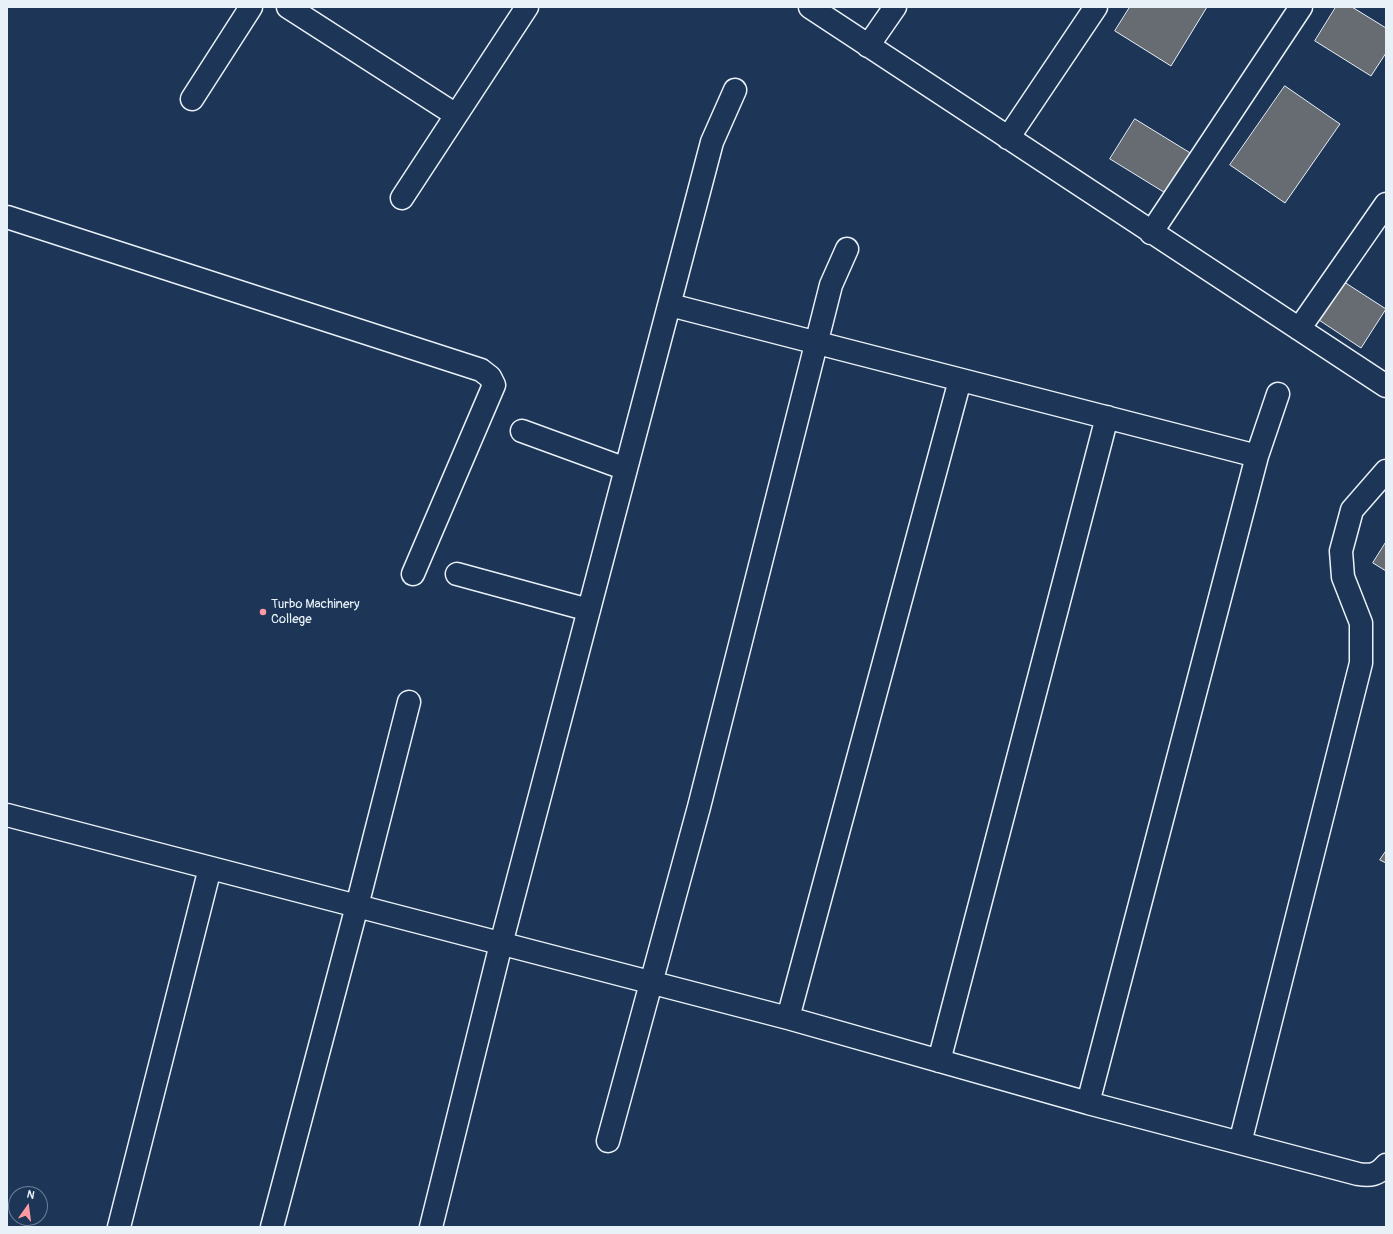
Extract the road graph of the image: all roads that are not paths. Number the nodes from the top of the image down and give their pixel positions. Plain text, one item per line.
1 (251, 7) edge
2 (288, 7) edge
3 (527, 7) edge
4 (810, 7) edge
5 (895, 7) edge
6 (1096, 7) edge
7 (1301, 7) edge
8 (868, 46) junction
9 (735, 90) dead end
10 (192, 99) dead end
11 (456, 115) junction
12 (1008, 138) junction
13 (402, 198) dead end
14 (1386, 204) edge
15 (7, 217) edge
16 (1151, 233) junction
17 (847, 249) dead end
18 (670, 305) junction
19 (1299, 329) junction
20 (816, 343) junction
21 (960, 380) junction
22 (1386, 386) edge
23 (1278, 394) dead end
24 (1107, 417) junction
25 (522, 431) dead end
26 (1257, 456) junction
27 (626, 469) junction
28 (1386, 471) edge
29 (413, 574) dead end
30 (457, 574) dead end
31 (589, 610) junction
32 (409, 702) dead end
33 (7, 815) edge
34 (210, 868) junction
35 (357, 906) junction
36 (501, 944) junction
37 (651, 982) junction
38 (788, 1018) junction
39 (939, 1061) junction
40 (1088, 1103) junction
41 (608, 1141) dead end
42 (1240, 1143) junction
43 (1386, 1165) edge
44 (119, 1227) edge
45 (272, 1227) edge
46 (431, 1227) edge

1 - 10 street
2 - 11 street
3 - 11 street
4 - 8 street
5 - 8 street
6 - 12 street
7 - 16 street
8 - 12 street
9 - 18 street
11 - 13 street
12 - 16 street
14 - 19 street
15 - 29 street
16 - 19 street
17 - 20 street
18 - 20 street
18 - 27 street
19 - 22 street
20 - 21 street
20 - 37 street
21 - 24 street
21 - 38 street
23 - 26 street
24 - 26 street
24 - 39 street
25 - 27 street
26 - 40 street
27 - 31 street
28 - 42 street
30 - 31 street
31 - 36 street
32 - 35 street
33 - 34 street
34 - 35 street
34 - 44 street
35 - 36 street
35 - 45 street
36 - 37 street
36 - 46 street
37 - 38 street
37 - 41 street
38 - 39 street
39 - 40 street
40 - 42 street
42 - 43 street

